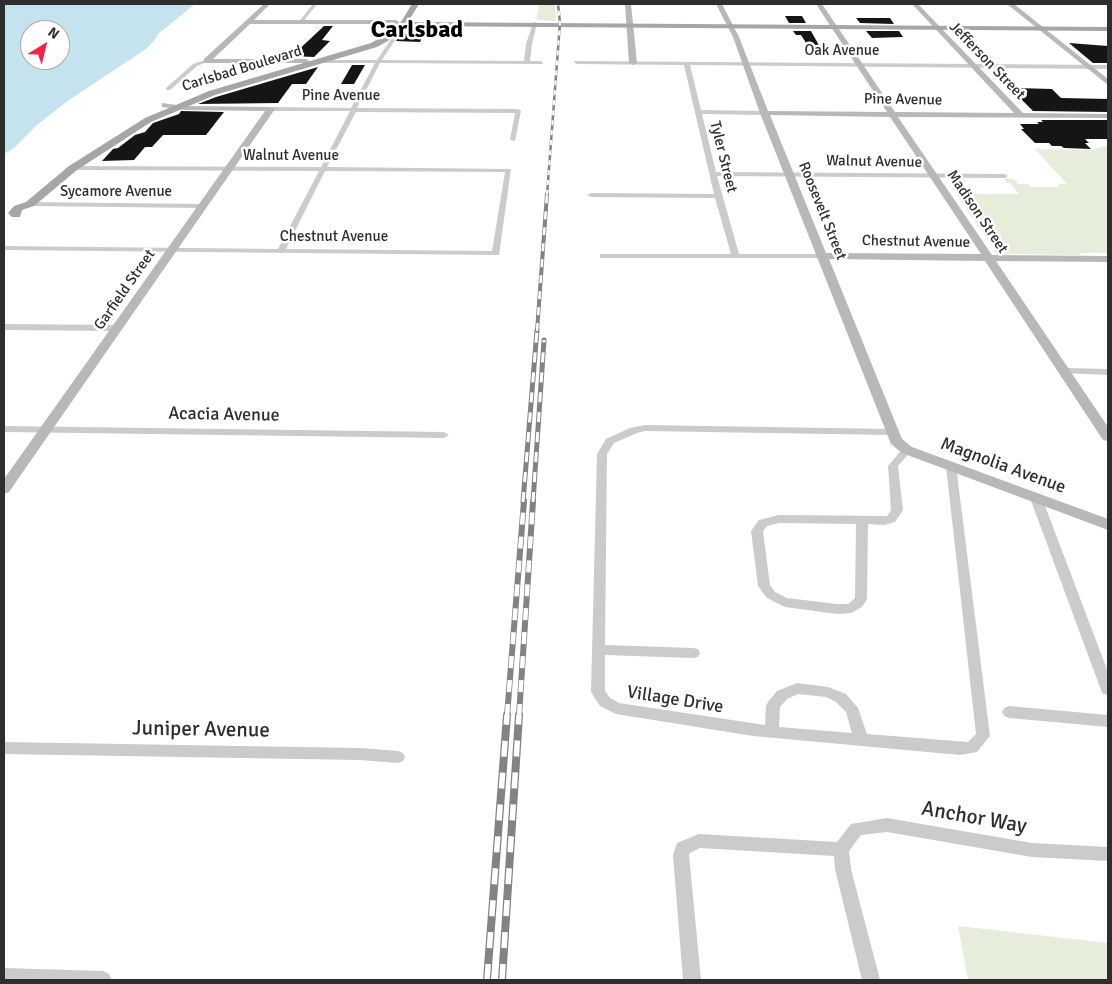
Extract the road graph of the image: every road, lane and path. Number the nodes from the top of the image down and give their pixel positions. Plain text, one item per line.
1 (268, 4) edge
2 (315, 4) edge
3 (406, 4) edge
4 (415, 4) edge
5 (628, 4) edge
6 (719, 4) edge
7 (726, 4) edge
8 (819, 4) edge
9 (915, 4) edge
10 (1010, 4) edge
11 (250, 22) junction
12 (300, 22) junction
13 (400, 23) junction
14 (535, 24) junction
15 (629, 25) junction
16 (731, 25) junction
17 (835, 26) junction
18 (935, 27) junction
19 (1038, 27) junction
20 (1108, 28) edge
21 (396, 34) junction
22 (342, 52) junction
23 (207, 60) junction
24 (274, 61) junction
25 (306, 61) junction
26 (321, 61) junction
27 (378, 62) junction
28 (576, 62) dead end
29 (527, 63) junction
30 (541, 63) dead end
31 (633, 63) junction
32 (687, 64) junction
33 (745, 64) junction
34 (860, 65) junction
35 (974, 66) junction
36 (1088, 67) junction
37 (1108, 67) edge
38 (288, 69) junction
39 (1108, 84) edge
40 (168, 89) dead end
41 (170, 106) junction
42 (271, 109) junction
43 (354, 110) junction
44 (698, 112) junction
45 (764, 113) junction
46 (894, 114) junction
47 (1020, 115) junction
48 (1108, 116) edge
49 (514, 140) dead end
50 (73, 168) junction
51 (229, 169) junction
52 (323, 170) junction
53 (713, 174) junction
54 (790, 174) junction
55 (934, 176) junction
56 (1005, 176) dead end
57 (591, 195) dead end
58 (718, 196) junction
59 (30, 204) junction
60 (203, 206) junction
61 (4, 226) edge
62 (4, 248) edge
63 (172, 250) junction
64 (281, 251) junction
65 (496, 253) joint
66 (735, 255) junction
67 (603, 256) dead end
68 (822, 256) junction
69 (990, 258) junction
70 (1108, 259) edge
71 (4, 327) edge
72 (117, 328) junction
73 (1066, 371) junction
74 (1108, 372) edge
75 (4, 429) edge
76 (46, 429) junction
77 (892, 432) junction
78 (444, 435) dead end
79 (1108, 438) edge
80 (907, 450) junction
81 (951, 466) junction
82 (4, 489) edge
83 (1036, 498) junction
84 (862, 520) junction
85 (1108, 525) edge
86 (598, 650) junction
87 (692, 653) dead end
88 (1108, 690) edge
89 (1009, 712) dead end
90 (1108, 721) edge
91 (772, 732) junction
92 (860, 740) junction
93 (4, 748) edge
94 (398, 757) dead end
95 (841, 849) junction
96 (1108, 854) edge
97 (4, 977) edge
98 (103, 980) edge
99 (692, 980) edge
100 (871, 980) edge

1 - 11 street
2 - 12 street
3 - 13 main road, Carlsbad Boulevard
4 - 13 main road, Carlsbad Boulevard
5 - 15 street
6 - 16 street, Roosevelt Street
7 - 16 street
8 - 17 street, Madison Street
9 - 18 street, Jefferson Street
10 - 19 street
11 - 12 street
11 - 23 street
12 - 13 street
13 - 14 main road
13 - 21 main road, Carlsbad Boulevard
13 - 22 main road, Carlsbad Boulevard
14 - 15 main road
14 - 29 street
15 - 16 main road
15 - 31 street
16 - 17 main road
16 - 33 street, Roosevelt Street
17 - 18 main road
17 - 34 street, Madison Street
18 - 19 main road
18 - 35 street, Jefferson Street
19 - 20 main road
19 - 36 street
21 - 26 main road, Carlsbad Boulevard
21 - 27 street
22 - 25 main road, Carlsbad Boulevard
22 - 26 main road
23 - 24 street
23 - 40 street
24 - 25 street
24 - 38 main road
25 - 38 main road, Carlsbad Boulevard
26 - 27 street
26 - 38 main road, Carlsbad Boulevard
27 - 29 street
27 - 43 street
28 - 31 street, Oak Avenue
29 - 30 street
31 - 32 street, Oak Avenue
32 - 33 street, Oak Avenue
32 - 44 street, Tyler Street
33 - 34 street, Oak Avenue
33 - 45 street, Roosevelt Street
34 - 35 street, Oak Avenue
34 - 46 street, Madison Street
35 - 36 street, Oak Avenue
35 - 47 street, Jefferson Street
36 - 37 street, Oak Avenue
36 - 39 street
38 - 41 main road, Carlsbad Boulevard
41 - 42 street, Pine Avenue
41 - 50 main road, Carlsbad Boulevard
42 - 43 street, Pine Avenue
42 - 51 street, Garfield Street
43 - 49 street, Pine Avenue
43 - 52 street
44 - 45 street, Pine Avenue
44 - 53 street, Tyler Street
45 - 46 street, Pine Avenue
45 - 54 street, Roosevelt Street
46 - 47 street, Pine Avenue
46 - 55 street, Madison Street
47 - 48 street, Pine Avenue
50 - 51 street, Walnut Avenue
50 - 59 main road, Carlsbad Boulevard
51 - 52 street, Walnut Avenue
51 - 60 street, Garfield Street
52 - 64 street
52 - 65 street, Walnut Avenue
53 - 54 street, Walnut Avenue
53 - 58 street, Tyler Street
54 - 55 street, Walnut Avenue
54 - 68 street, Roosevelt Street
55 - 56 street, Walnut Avenue
55 - 69 street, Madison Street
57 - 58 street
58 - 66 street, Tyler Street
59 - 60 street, Sycamore Avenue
59 - 61 main road, Carlsbad Boulevard
60 - 63 street, Garfield Street
62 - 63 street, Chestnut Avenue
63 - 64 street, Chestnut Avenue
63 - 72 street, Garfield Street
64 - 65 street, Chestnut Avenue
66 - 67 street, Chestnut Avenue
66 - 68 street, Chestnut Avenue
68 - 69 street, Chestnut Avenue
68 - 77 street, Roosevelt Street
69 - 70 street, Chestnut Avenue
69 - 73 street, Madison Street
71 - 72 street
72 - 76 street, Garfield Street
73 - 74 street
73 - 79 street, Madison Street
75 - 76 street, Acacia Avenue
76 - 78 street, Acacia Avenue
76 - 82 street, Garfield Street
77 - 80 street
77 - 86 street, Village Drive
80 - 81 street, Magnolia Avenue
80 - 84 street
81 - 83 street, Magnolia Avenue
81 - 92 street, Village Drive
83 - 85 street, Magnolia Avenue
83 - 88 street
84 - 84 street
86 - 87 street
86 - 91 street, Village Drive
89 - 90 street
91 - 92 street, Village Drive
91 - 92 street
93 - 94 street, Juniper Avenue
95 - 96 street, Anchor Way
95 - 99 street
95 - 100 street
97 - 98 street

